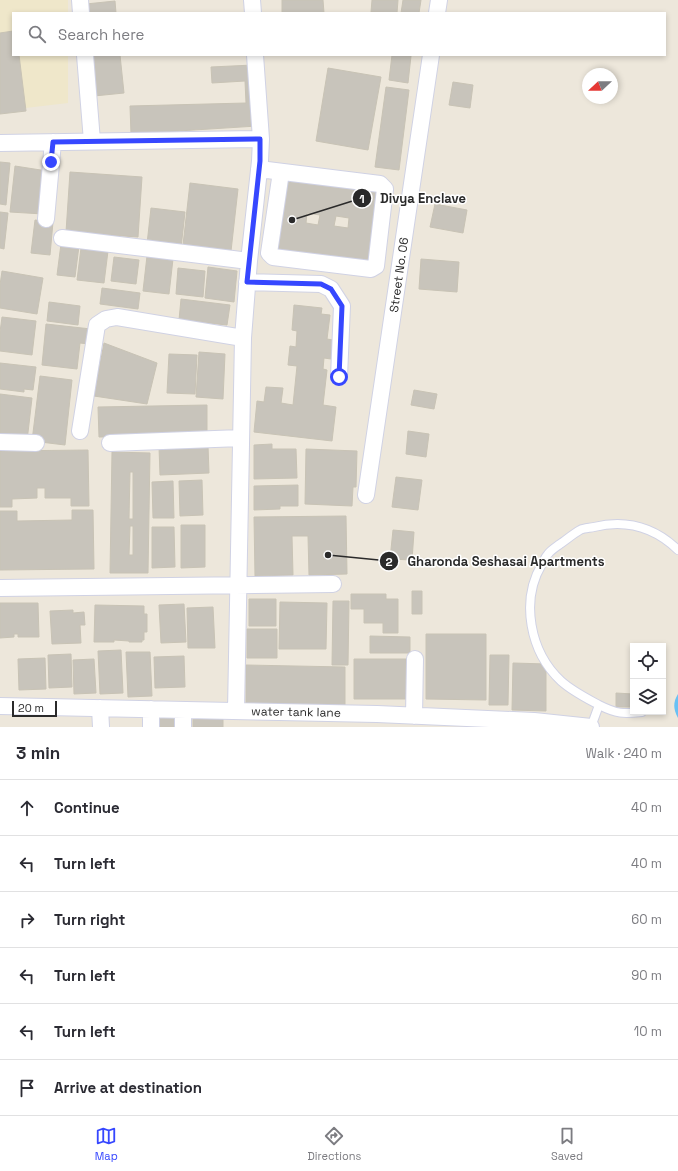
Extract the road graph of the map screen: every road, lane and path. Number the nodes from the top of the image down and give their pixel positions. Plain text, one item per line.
1 (80, 0) edge
2 (252, 0) edge
3 (439, 0) edge
4 (81, 12) edge
5 (253, 12) edge
6 (437, 12) edge
7 (85, 56) edge
8 (255, 56) edge
9 (431, 56) edge
10 (260, 139) junction
11 (92, 141) junction
12 (53, 142) junction
13 (0, 143) edge
14 (259, 169) junction
15 (281, 172) junction
16 (46, 219) dead end
17 (62, 238) dead end
18 (249, 261) junction
19 (247, 282) junction
20 (243, 338) junction
21 (339, 377) dead end
22 (80, 430) dead end
23 (241, 438) junction
24 (0, 442) edge
25 (36, 442) dead end
26 (110, 443) dead end
27 (366, 495) dead end
28 (678, 550) edge
29 (333, 584) dead end
30 (238, 585) junction
31 (0, 588) edge
32 (415, 659) dead end
33 (599, 705) junction
34 (0, 706) edge
35 (151, 709) junction
36 (187, 710) junction
37 (236, 711) junction
38 (630, 713) edge
39 (111, 716) edge
40 (414, 716) junction
41 (377, 720) edge
42 (151, 727) edge
43 (183, 727) edge
44 (191, 727) edge
45 (591, 727) edge

1 - 4 street
2 - 5 street
3 - 6 street
7 - 11 street
8 - 10 street
9 - 27 street, Street No. 06
10 - 11 street
10 - 14 street
11 - 12 street
12 - 13 street
12 - 16 street
14 - 15 street
14 - 18 street
15 - 15 street
17 - 18 street
18 - 19 street
19 - 20 street
19 - 21 street
20 - 22 street
20 - 23 street
23 - 26 street
23 - 30 street
24 - 25 street
28 - 33 lane
29 - 30 street
30 - 31 street
30 - 37 street
32 - 40 street
33 - 38 lane
33 - 45 lane
34 - 39 street, water tank lane
35 - 36 street, water tank lane
35 - 39 street, water tank lane
35 - 42 street
36 - 37 street, water tank lane
36 - 43 street
36 - 44 street
37 - 41 street, water tank lane
40 - 41 street, water tank lane
40 - 45 street, water tank lane

